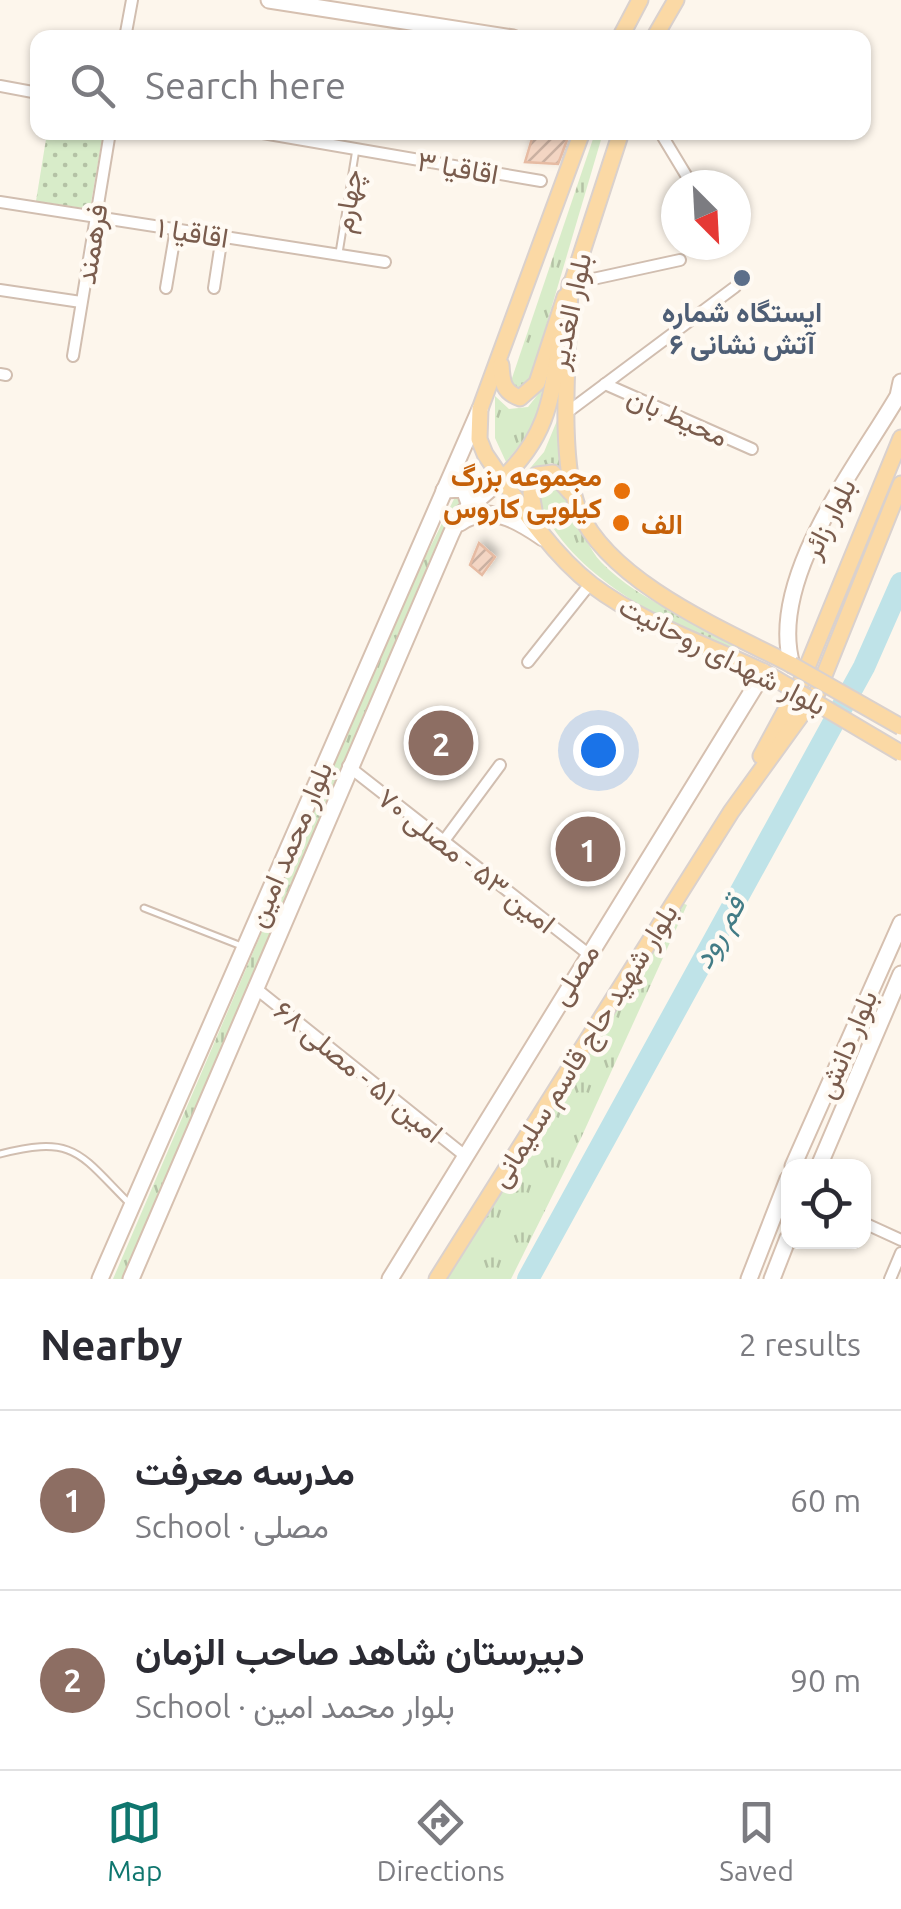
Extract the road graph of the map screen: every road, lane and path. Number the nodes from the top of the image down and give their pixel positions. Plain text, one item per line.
1 (132, 0) edge
2 (269, 0) edge
3 (640, 0) edge
4 (676, 0) edge
5 (127, 30) edge
6 (462, 30) edge
7 (624, 30) edge
8 (659, 30) edge
9 (0, 86) edge
10 (30, 92) edge
11 (109, 140) edge
12 (303, 140) edge
13 (579, 140) edge
14 (618, 140) edge
15 (665, 140) edge
16 (356, 149) junction
17 (683, 170) edge
18 (541, 181) dead end
19 (0, 202) edge
20 (96, 217) junction
21 (176, 229) junction
22 (222, 236) junction
23 (339, 253) junction
24 (680, 260) dead end
25 (385, 262) dead end
26 (570, 284) junction
27 (735, 287) dead end
28 (166, 288) dead end
29 (214, 288) dead end
30 (0, 290) edge
31 (82, 302) junction
32 (504, 344) junction
33 (73, 356) dead end
34 (901, 382) edge
35 (605, 384) junction
36 (480, 409) junction
37 (568, 411) junction
38 (901, 438) edge
39 (752, 449) dead end
40 (502, 478) junction
41 (901, 484) edge
42 (444, 490) junction
43 (576, 500) junction
44 (470, 506) junction
45 (537, 524) junction
46 (451, 534) junction
47 (554, 546) junction
48 (590, 584) junction
49 (528, 662) dead end
50 (792, 665) junction
51 (764, 672) junction
52 (901, 727) edge
53 (901, 753) edge
54 (500, 765) dead end
55 (348, 766) junction
56 (730, 812) junction
57 (443, 842) junction
58 (144, 908) dead end
59 (901, 923) edge
60 (244, 947) junction
61 (587, 953) junction
62 (901, 974) edge
63 (254, 987) junction
64 (0, 1154) edge
65 (464, 1155) junction
66 (796, 1159) edge
67 (822, 1159) edge
68 (781, 1197) edge
69 (132, 1206) junction
70 (871, 1226) edge
71 (901, 1240) edge
72 (784, 1249) edge
73 (901, 1253) edge
74 (100, 1279) edge
75 (130, 1279) edge
76 (390, 1279) edge
77 (438, 1279) edge
78 (749, 1279) edge
79 (772, 1279) edge
80 (890, 1279) edge

1 - 5 street
2 - 6 main road
3 - 7 main road
4 - 8 main road
9 - 10 street
11 - 20 street, فرهمند
12 - 16 street, اقاقیا ۳
13 - 32 main road, بلوار الغدیر
14 - 26 main road, بلوار الغدیر
15 - 17 street
16 - 18 street, اقاقیا ۳
16 - 23 lane, چهارم
19 - 20 street, اقاقیا ۱
20 - 21 street, اقاقیا ۱
20 - 31 street, فرهمند
21 - 22 street, اقاقیا ۱
21 - 28 street
22 - 23 street, اقاقیا ۱
22 - 29 street
23 - 25 street, اقاقیا ۱
24 - 26 street
26 - 32 main road
26 - 37 main road
26 - 40 main road, بلوار الغدیر
27 - 35 street
30 - 31 street
31 - 33 street, فرهمند
32 - 36 main road, بلوار الغدیر
34 - 50 main road, بلوار زائر
35 - 37 street
35 - 39 street, محیط بان
36 - 40 main road, بلوار شهدای روحانیت
36 - 42 main road, بلوار محمد امین
37 - 43 main road
38 - 56 main road, بلوار شهید حاج قاسم سلیمانی
40 - 44 main road, بلوار محمد امین
40 - 45 main road, بلوار شهدای روحانیت
41 - 56 main road, بلوار شهید حاج قاسم سلیمانی
42 - 44 main road
42 - 60 main road, بلوار محمد امین
43 - 45 main road
43 - 50 main road, بلوار شهدای روحانیت
44 - 46 main road, بلوار محمد امین
45 - 47 main road, بلوار شهدای روحانیت
46 - 47 main road
46 - 55 main road, بلوار محمد امین
47 - 48 main road, بلوار شهدای روحانیت
48 - 49 street
48 - 51 main road, بلوار شهدای روحانیت
50 - 52 main road, بلوار شهدای روحانیت, bridge
51 - 53 main road, بلوار شهدای روحانیت, bridge
51 - 61 main road, مصلی
54 - 57 street
55 - 57 street, امین ۵۳ - مصلی ۷۰
55 - 63 main road, بلوار محمد امین
56 - 77 main road, بلوار شهید حاج قاسم سلیمانی
57 - 61 street, امین ۵۳ - مصلی ۷۰
58 - 60 lane
59 - 66 main road, بلوار دانش
60 - 69 main road, بلوار محمد امین
61 - 65 main road, مصلی
62 - 67 main road, بلوار دانش
63 - 65 street, امین ۵۱ - مصلی ۶۸
63 - 75 main road, بلوار محمد امین
64 - 69 lane
65 - 76 main road, مصلی
68 - 78 main road
69 - 74 main road, بلوار محمد امین
70 - 71 street
72 - 79 main road
73 - 80 street

